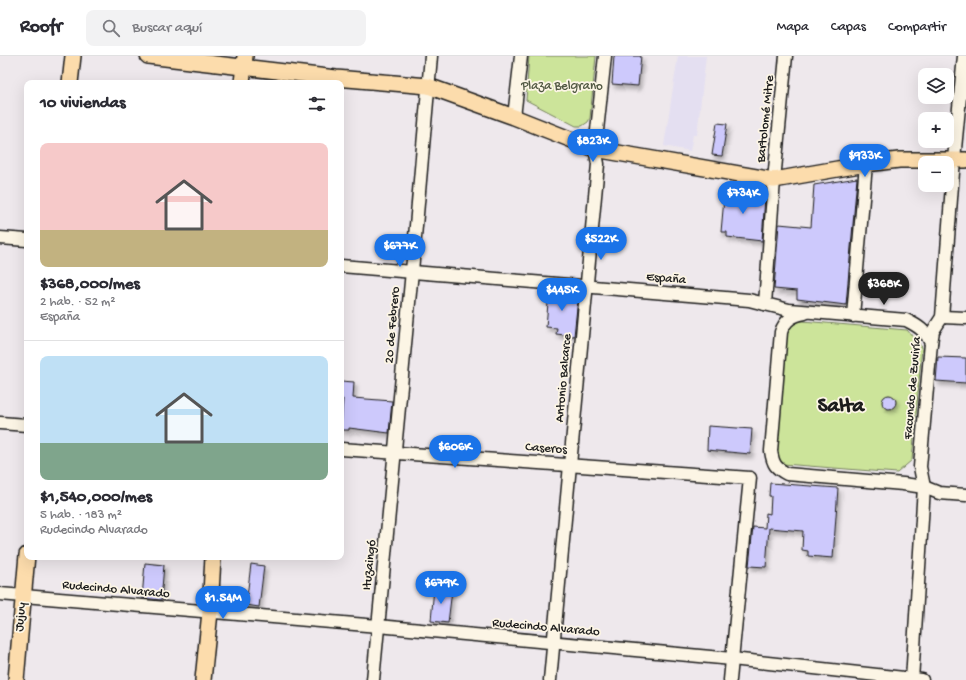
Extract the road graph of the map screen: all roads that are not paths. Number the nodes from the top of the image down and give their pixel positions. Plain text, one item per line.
1 (73, 56) edge
2 (148, 56) edge
3 (431, 56) edge
4 (521, 56) edge
5 (605, 56) edge
6 (786, 56) edge
7 (964, 56) edge
8 (244, 62) edge
9 (70, 80) edge
10 (242, 80) edge
11 (428, 86) junction
12 (514, 117) junction
13 (595, 149) junction
14 (960, 159) edge
15 (866, 164) junction
16 (774, 180) junction
17 (0, 238) edge
18 (24, 240) edge
19 (344, 266) edge
20 (412, 271) junction
21 (587, 287) junction
22 (765, 304) junction
23 (812, 312) junction
24 (854, 316) junction
25 (942, 317) junction
26 (966, 318) edge
27 (931, 343) junction
28 (0, 423) edge
29 (24, 425) edge
30 (344, 449) edge
31 (395, 452) junction
32 (571, 464) junction
33 (920, 467) junction
34 (889, 483) junction
35 (924, 487) junction
36 (966, 495) edge
37 (27, 560) edge
38 (213, 560) edge
39 (0, 594) edge
40 (23, 596) junction
41 (210, 612) junction
42 (378, 626) junction
43 (553, 642) junction
44 (732, 659) junction
45 (16, 680) edge
46 (203, 680) edge
47 (373, 680) edge
48 (550, 680) edge
49 (730, 680) edge
50 (915, 680) edge

1 - 9 main road
2 - 8 main road
3 - 11 street, 20 de Febrero
4 - 12 street
5 - 13 street, Antonio Balcarce
6 - 16 street, Bartolomé Mitre
7 - 14 street, Facundo de Zuviría
8 - 10 main road
8 - 11 main road
11 - 12 main road
11 - 20 street, 20 de Febrero
12 - 13 main road
13 - 16 main road
13 - 21 street, Antonio Balcarce
14 - 15 main road
14 - 25 street, Facundo de Zuviría
15 - 16 main road
15 - 24 street
16 - 22 street, Bartolomé Mitre
17 - 18 street
19 - 20 street, España
20 - 21 street, España
20 - 31 street, 20 de Febrero
21 - 22 street, España
21 - 32 street, Antonio Balcarce
22 - 23 street, España
23 - 24 street, España
23 - 34 street
24 - 27 street, España
25 - 26 street
25 - 27 street, Facundo de Zuviría
27 - 33 street, Facundo de Zuviría
28 - 29 street
30 - 31 street, Caseros
31 - 32 street, Caseros
31 - 42 street, Ituzaingó
32 - 43 street, Antonio Balcarce
32 - 44 street, Caseros
33 - 34 street
33 - 35 street, Facundo de Zuviría
34 - 35 street
35 - 36 street
35 - 50 street, Facundo de Zuviría
37 - 40 main road, Jujuy
38 - 41 main road
39 - 40 street, Rudecindo Alvarado
40 - 41 street, Rudecindo Alvarado
40 - 45 main road, Jujuy
41 - 42 street, Rudecindo Alvarado
41 - 46 main road
42 - 43 street, Rudecindo Alvarado
42 - 47 street, Ituzaingó
43 - 44 street, Rudecindo Alvarado
43 - 48 street, Antonio Balcarce
44 - 49 street
44 - 50 street, Rudecindo Alvarado

